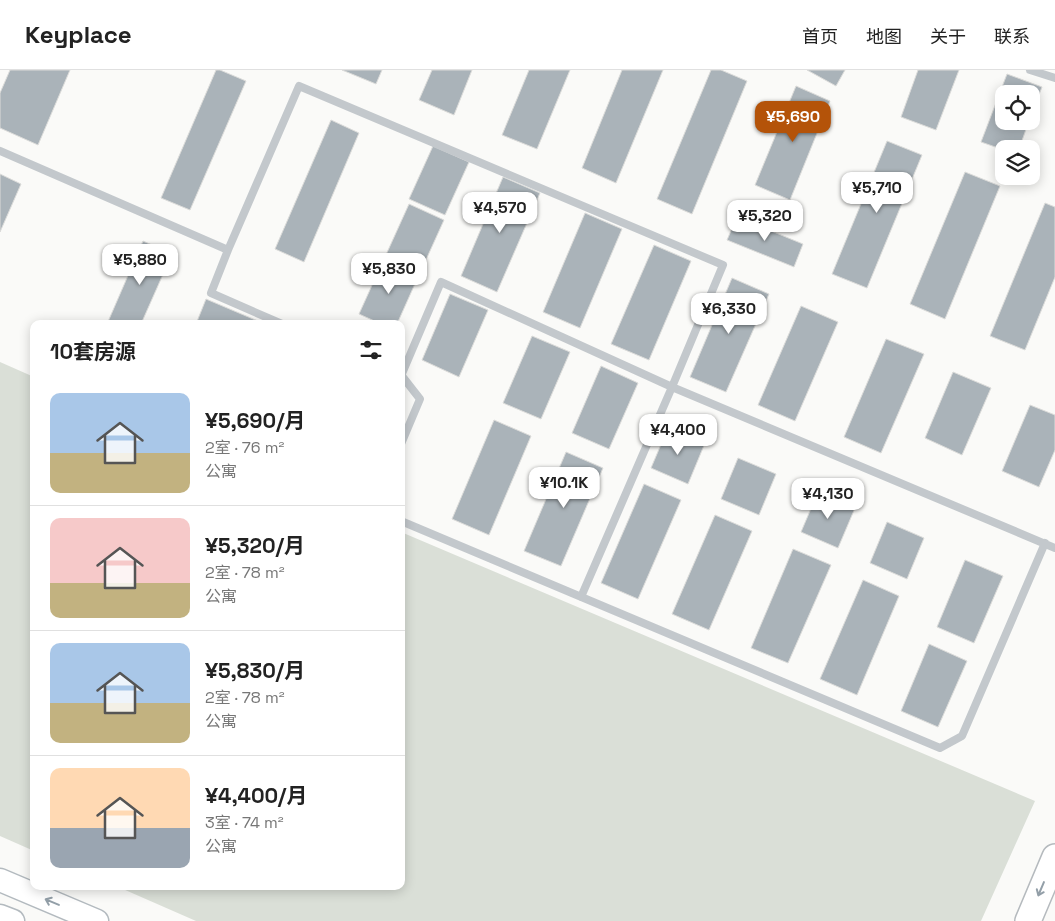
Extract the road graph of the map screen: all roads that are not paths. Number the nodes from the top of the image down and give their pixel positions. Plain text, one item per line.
1 (1030, 70) edge
2 (1055, 78) edge
3 (0, 151) edge
4 (228, 250) junction
5 (273, 320) edge
6 (405, 369) edge
7 (405, 380) edge
8 (672, 387) junction
9 (405, 435) edge
10 (405, 523) edge
11 (1045, 543) junction
12 (1055, 548) edge
13 (581, 597) junction
14 (1055, 857) edge
15 (0, 880) edge
16 (0, 916) edge
17 (13, 921) edge
18 (97, 921) edge
19 (1028, 921) edge

1 - 2 lane
3 - 4 lane
4 - 5 lane
4 - 8 lane
6 - 8 lane
7 - 9 lane
8 - 11 lane
8 - 13 lane
10 - 13 lane
11 - 12 lane
11 - 13 lane
14 -> 19 main road
18 -> 15 main road
16 - 17 main road

